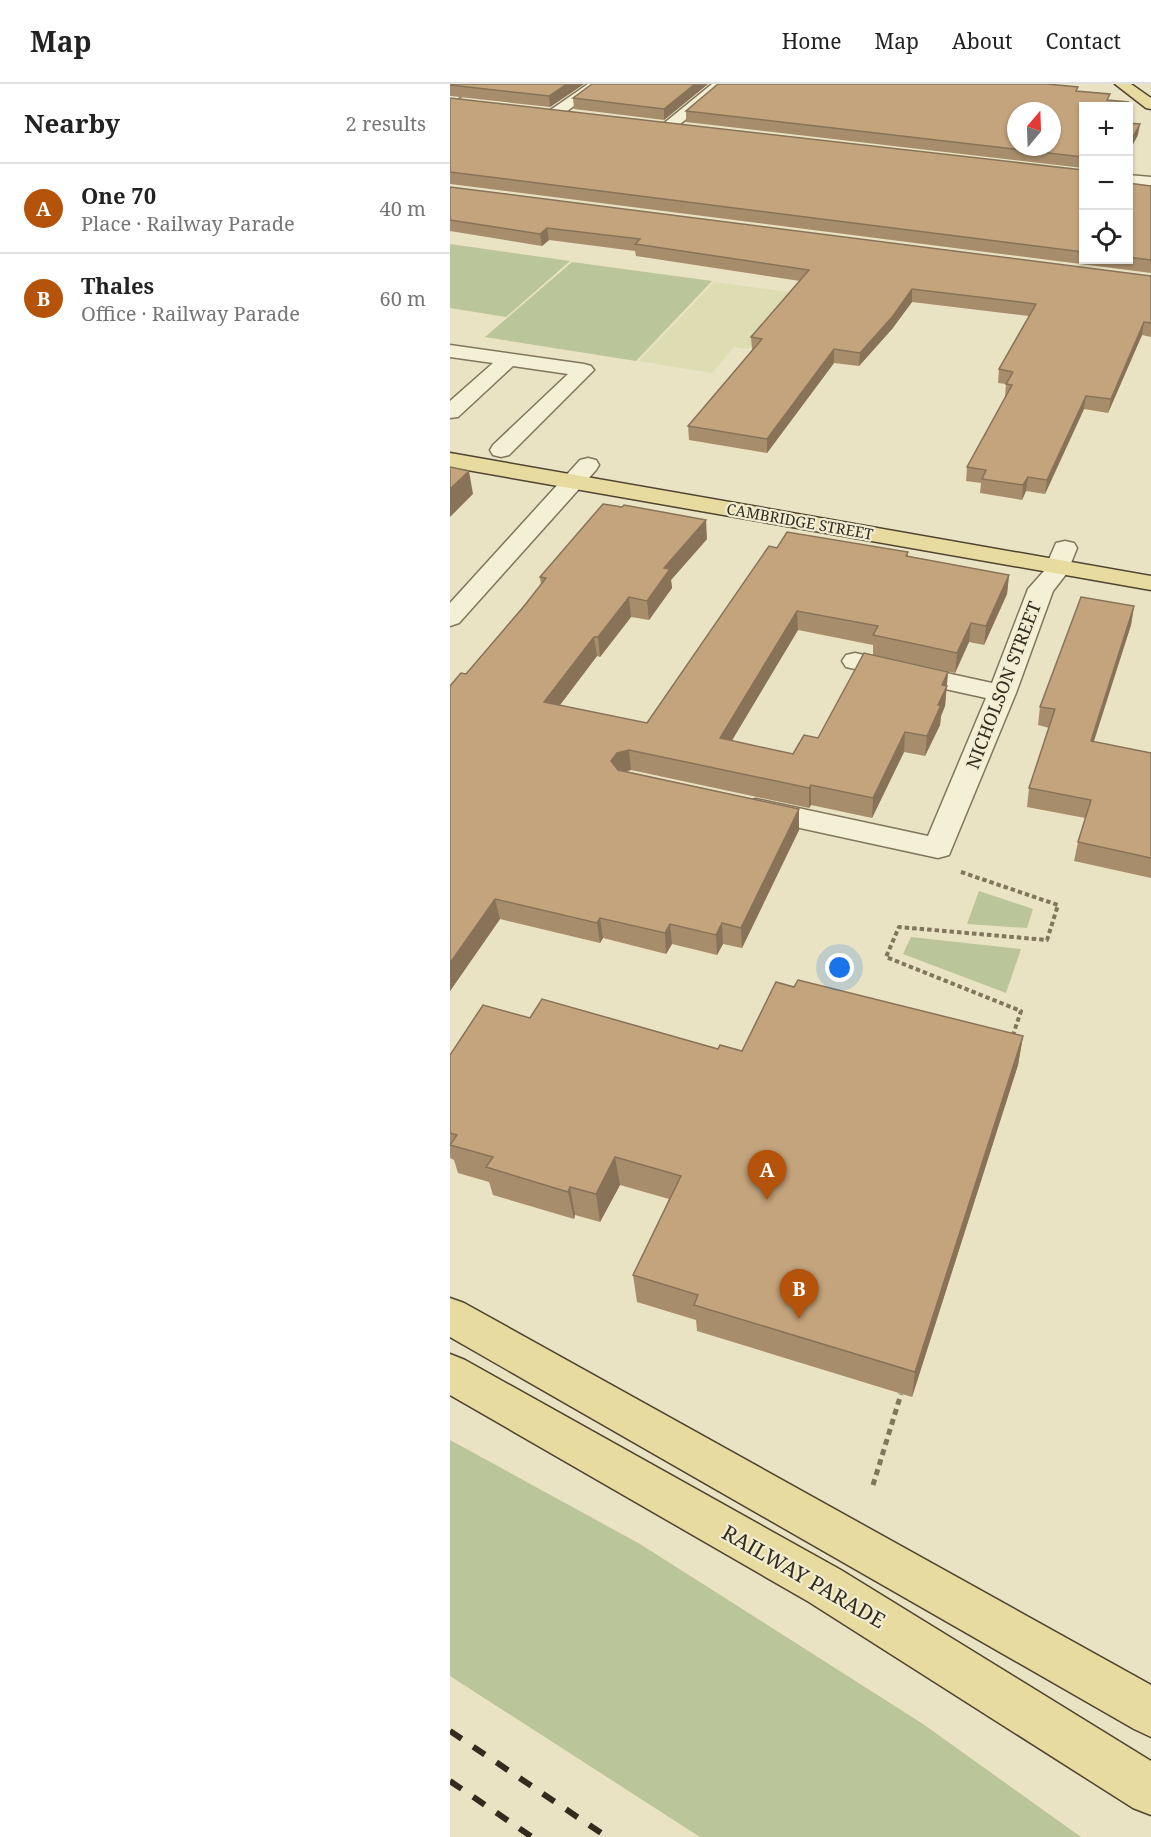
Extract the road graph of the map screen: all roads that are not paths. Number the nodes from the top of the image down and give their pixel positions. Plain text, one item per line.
1 (474, 84) edge
2 (597, 84) edge
3 (721, 84) edge
4 (1122, 84) edge
5 (1143, 84) edge
6 (1151, 90) edge
7 (450, 100) edge
8 (473, 104) edge
9 (1151, 105) edge
10 (577, 117) edge
11 (692, 130) edge
12 (1133, 180) edge
13 (1151, 182) edge
14 (450, 351) edge
15 (508, 360) junction
16 (450, 412) edge
17 (450, 442) edge
18 (501, 450) junction
19 (450, 460) edge
20 (580, 473) junction
21 (1062, 557) junction
22 (1151, 562) edge
23 (1151, 583) edge
24 (453, 610) edge
25 (855, 662) dead end
26 (1002, 693) junction
27 (735, 804) edge
28 (450, 1316) edge
29 (450, 1373) edge
30 (1151, 1712) edge
31 (1151, 1790) edge

1 - 7 street
2 - 10 street
3 - 11 street
4 - 9 main road
5 - 6 main road
7 - 8 street
12 - 13 street
14 - 15 street
15 - 16 street
15 - 18 street
17 - 18 main road, CAMBRIDGE STREET
18 - 20 main road, CAMBRIDGE STREET
19 - 20 main road, CAMBRIDGE STREET
20 - 21 main road, CAMBRIDGE STREET
20 - 24 street
21 - 22 main road, CAMBRIDGE STREET
21 - 23 main road, CAMBRIDGE STREET
21 - 26 street, NICHOLSON STREET
25 - 26 street
26 - 27 street, NICHOLSON STREET
28 - 30 main road
29 - 31 main road, RAILWAY PARADE

